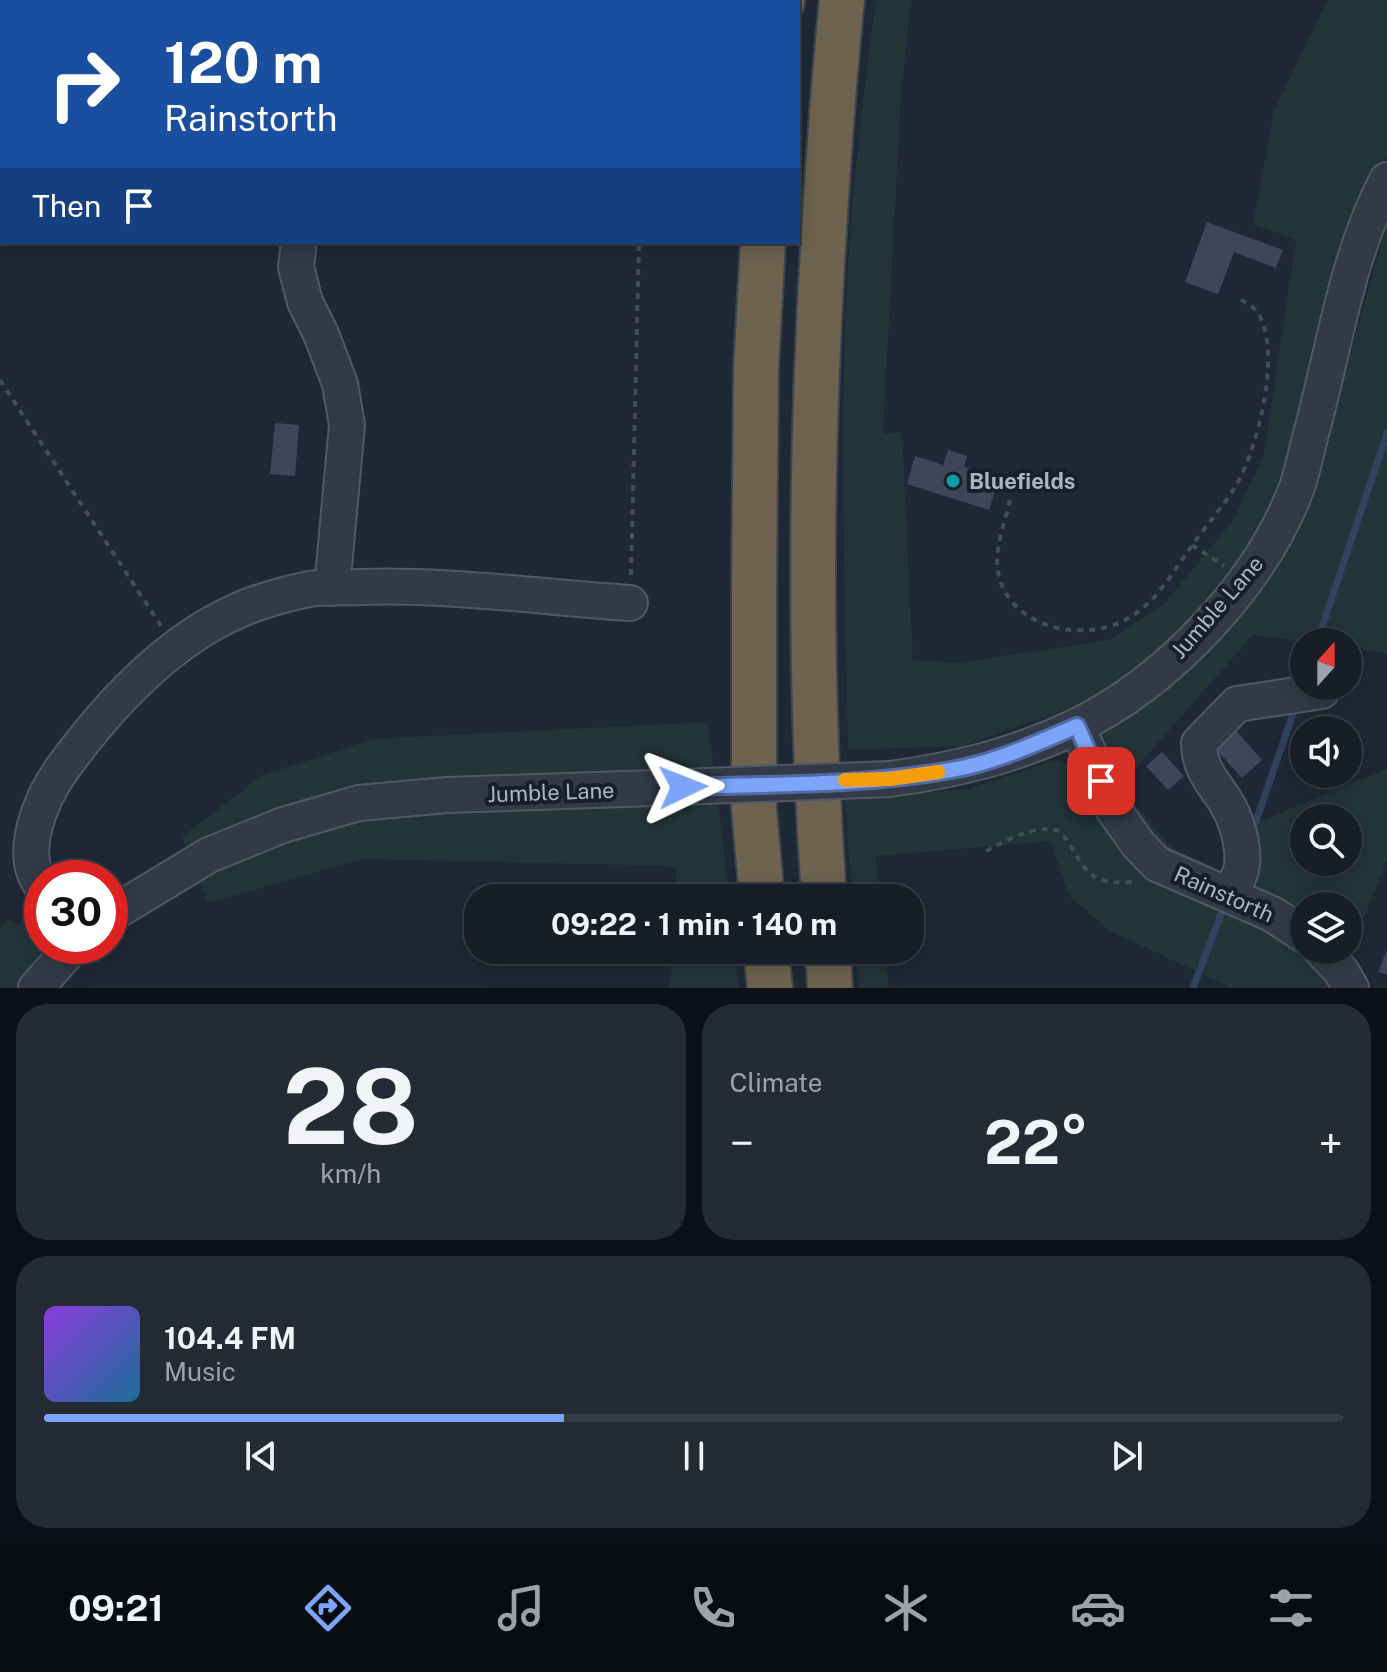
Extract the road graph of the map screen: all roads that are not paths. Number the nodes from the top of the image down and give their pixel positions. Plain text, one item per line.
1 (842, 0) edge
2 (1387, 180) edge
3 (299, 244) edge
4 (763, 244) edge
5 (332, 588) junction
6 (630, 603) road end
7 (1290, 696) edge
8 (1077, 726) junction
9 (31, 860) edge
10 (761, 884) edge
11 (823, 884) edge
12 (1230, 895) junction
13 (128, 904) edge
14 (1290, 926) edge
15 (57, 964) edge
16 (767, 964) edge
17 (829, 964) edge
18 (1334, 964) edge
19 (36, 988) edge
20 (770, 988) edge
21 (830, 988) edge
22 (1351, 988) edge

1 - 11 highway
2 - 8 street, Jumble Lane
3 - 5 street
4 - 10 highway
5 - 6 street
5 - 9 street
7 - 12 street
8 - 12 street, Rainstorth
8 - 13 street, Jumble Lane, bridge
12 - 14 street, Rainstorth
15 - 19 street
16 - 20 highway
17 - 21 highway
18 - 22 street

